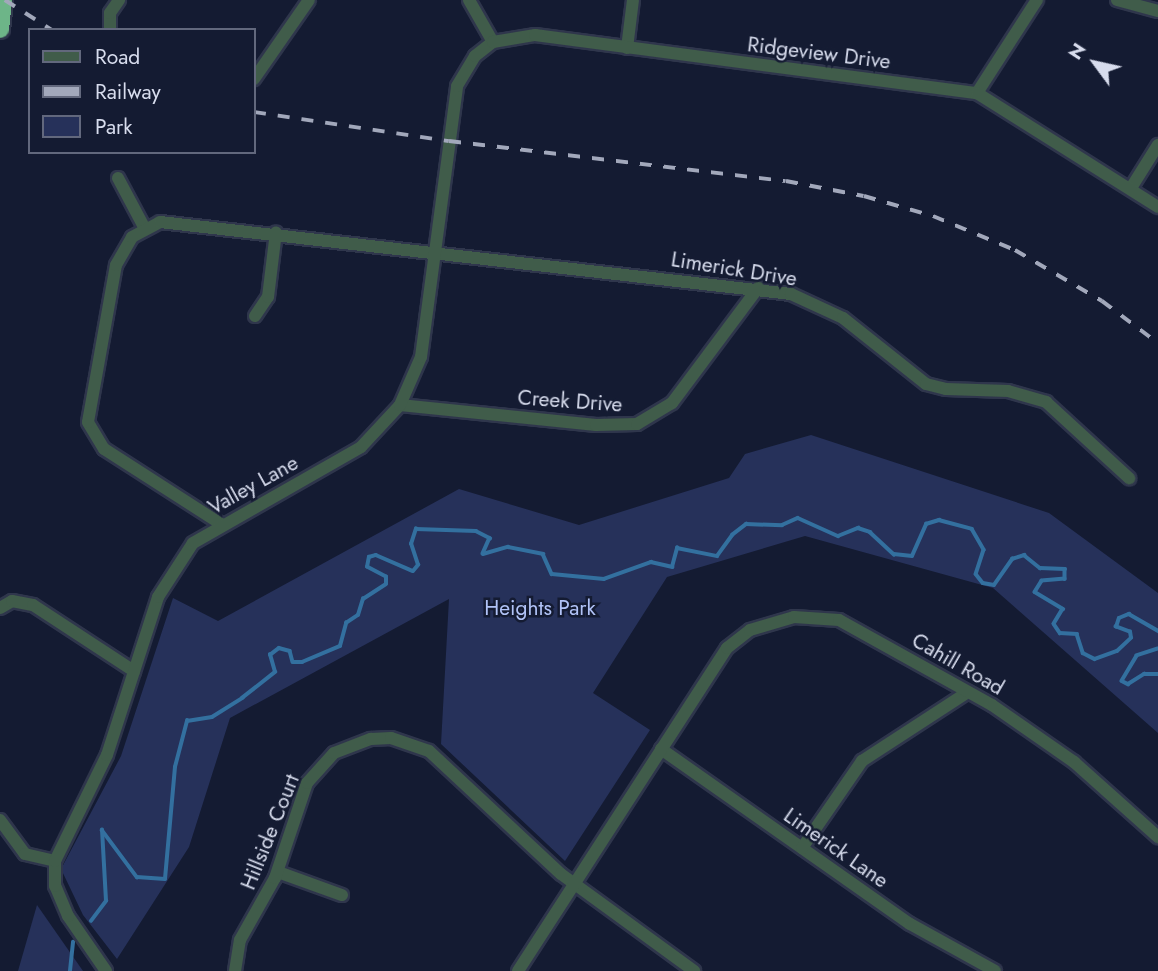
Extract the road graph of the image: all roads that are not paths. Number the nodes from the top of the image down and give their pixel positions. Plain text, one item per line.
1 (3, 0) edge
2 (119, 0) edge
3 (309, 0) edge
4 (469, 0) edge
5 (633, 0) edge
6 (1037, 0) edge
7 (1117, 0) edge
8 (1158, 10) edge
9 (110, 28) edge
10 (0, 29) edge
11 (493, 42) junction
12 (627, 48) junction
13 (256, 76) edge
14 (977, 93) junction
15 (1158, 145) edge
16 (118, 178) dead end
17 (1131, 188) junction
18 (1158, 207) edge
19 (145, 227) junction
20 (276, 232) junction
21 (435, 252) junction
22 (758, 288) junction
23 (255, 316) dead end
24 (400, 405) junction
25 (1129, 478) dead end
26 (222, 524) junction
27 (0, 608) edge
28 (134, 671) junction
29 (968, 692) junction
30 (661, 749) junction
31 (0, 820) edge
32 (1158, 837) edge
33 (802, 848) junction
34 (55, 861) junction
35 (278, 872) junction
36 (575, 883) junction
37 (342, 895) dead end
38 (106, 971) edge
39 (235, 971) edge
40 (518, 971) edge
41 (694, 971) edge
42 (995, 971) edge

1 - 10 highway
2 - 9 street
3 - 13 street
4 - 11 street
5 - 12 street
6 - 14 street
7 - 8 street
11 - 12 street, Ridgeview Drive
11 - 21 street, Valley Lane
12 - 14 street, Ridgeview Drive
14 - 17 street, Ridgeview Drive
15 - 17 street
16 - 19 street
17 - 18 street, Ridgeview Drive
19 - 20 street, Limerick Drive
19 - 26 street
20 - 21 street, Limerick Drive
20 - 23 street
21 - 22 street, Limerick Drive
21 - 24 street, Valley Lane
22 - 24 street, Creek Drive
22 - 25 street, Limerick Drive
24 - 26 street, Valley Lane
26 - 28 street, Valley Lane
27 - 28 street
28 - 34 street, Valley Lane
29 - 30 street, Cahill Road
29 - 32 street, Cahill Road
29 - 33 street
30 - 33 street, Limerick Lane
30 - 36 street, Cahill Road
31 - 34 street
33 - 42 street, Limerick Lane
34 - 38 street
35 - 36 street, Hillside Court
35 - 37 street
35 - 39 street, Hillside Court
36 - 40 street, Cahill Road
36 - 41 street, Hillside Court

